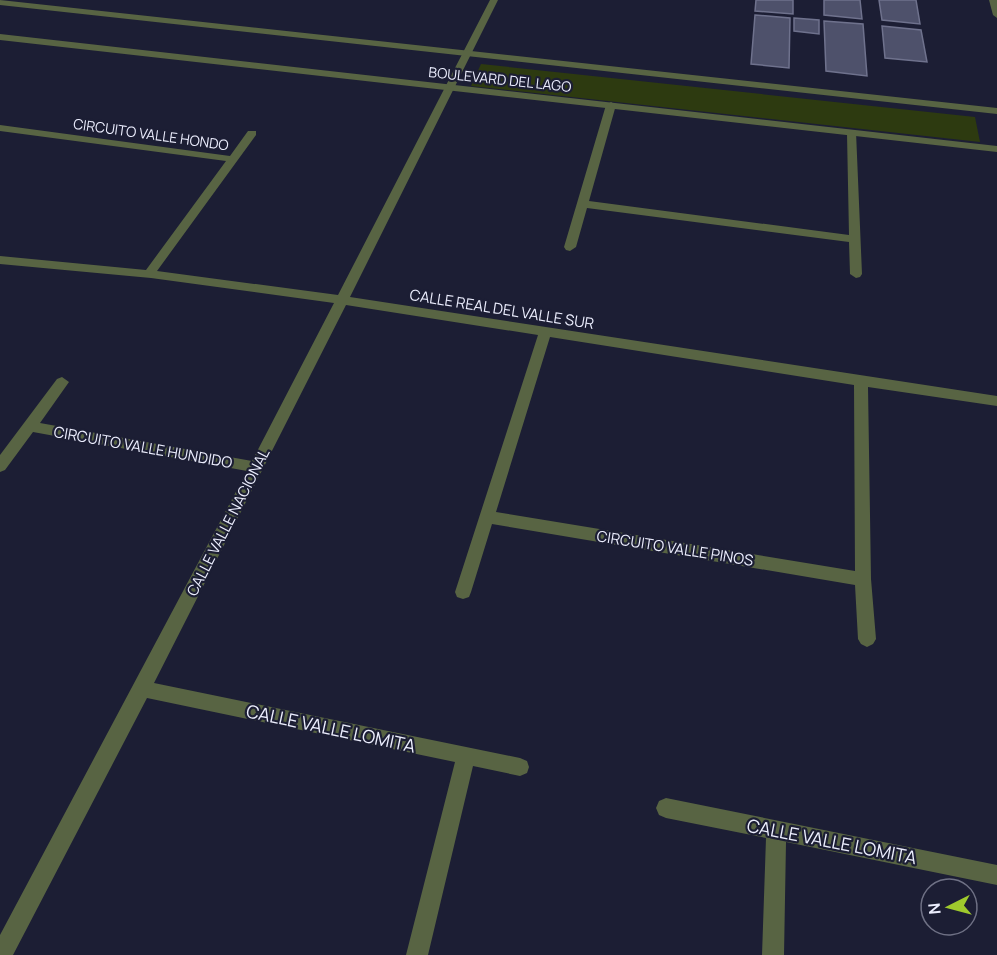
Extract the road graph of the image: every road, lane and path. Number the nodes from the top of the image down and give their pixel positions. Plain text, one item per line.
1 (494, 0) edge
2 (993, 0) edge
3 (0, 2) edge
4 (17, 2) edge
5 (997, 15) edge
6 (0, 37) edge
7 (467, 53) junction
8 (452, 87) junction
9 (611, 105) junction
10 (997, 111) edge
11 (0, 128) edge
12 (252, 133) dead end
13 (852, 134) junction
14 (997, 149) edge
15 (232, 159) junction
16 (583, 204) junction
17 (854, 239) junction
18 (570, 247) dead end
19 (0, 260) edge
20 (149, 274) junction
21 (856, 274) dead end
22 (343, 300) junction
23 (545, 333) junction
24 (62, 382) dead end
25 (861, 382) junction
26 (997, 401) edge
27 (30, 426) junction
28 (0, 466) edge
29 (256, 467) junction
30 (487, 517) junction
31 (863, 579) junction
32 (463, 592) dead end
33 (867, 639) dead end
34 (142, 689) junction
35 (466, 755) junction
36 (520, 767) dead end
37 (666, 808) dead end
38 (776, 830) junction
39 (997, 874) edge
40 (1, 955) edge
41 (417, 955) edge
42 (773, 955) edge

1 - 7 street, CALLE VALLE NACIONAL
2 - 5 street
3 - 4 street, BOULEVARD DEL LAGO
4 - 7 street, BOULEVARD DEL LAGO
6 - 8 street, BOULEVARD DEL LAGO
7 - 8 street, CALLE VALLE NACIONAL
7 - 10 street, BOULEVARD DEL LAGO
8 - 9 street, BOULEVARD DEL LAGO
8 - 22 street, CALLE VALLE NACIONAL
9 - 13 street, BOULEVARD DEL LAGO
9 - 16 street
11 - 15 street, CIRCUITO VALLE HONDO
12 - 15 street
13 - 14 street, BOULEVARD DEL LAGO
13 - 17 street
15 - 20 street, CIRCUITO VALLE HONDO
16 - 17 street
16 - 18 street
17 - 21 street
19 - 20 street, CALLE REAL DEL VALLE SUR
20 - 22 street, CALLE REAL DEL VALLE SUR
22 - 23 street, CALLE REAL DEL VALLE SUR
22 - 29 street, CALLE VALLE NACIONAL
23 - 25 street, CALLE REAL DEL VALLE SUR
23 - 30 street
24 - 27 street, CIRCUITO VALLE HUNDIDO
25 - 26 street, CALLE REAL DEL VALLE SUR
25 - 31 street
27 - 28 street, CIRCUITO VALLE HUNDIDO
27 - 29 street, CIRCUITO VALLE HUNDIDO
29 - 34 street, CALLE VALLE NACIONAL
30 - 31 street, CIRCUITO VALLE PINOS
30 - 32 street
31 - 33 street
34 - 35 street, CALLE VALLE LOMITA
34 - 40 street, CALLE VALLE NACIONAL
35 - 36 street, CALLE VALLE LOMITA
35 - 41 street
37 - 38 street, CALLE VALLE LOMITA
38 - 39 street, CALLE VALLE LOMITA
38 - 42 street

